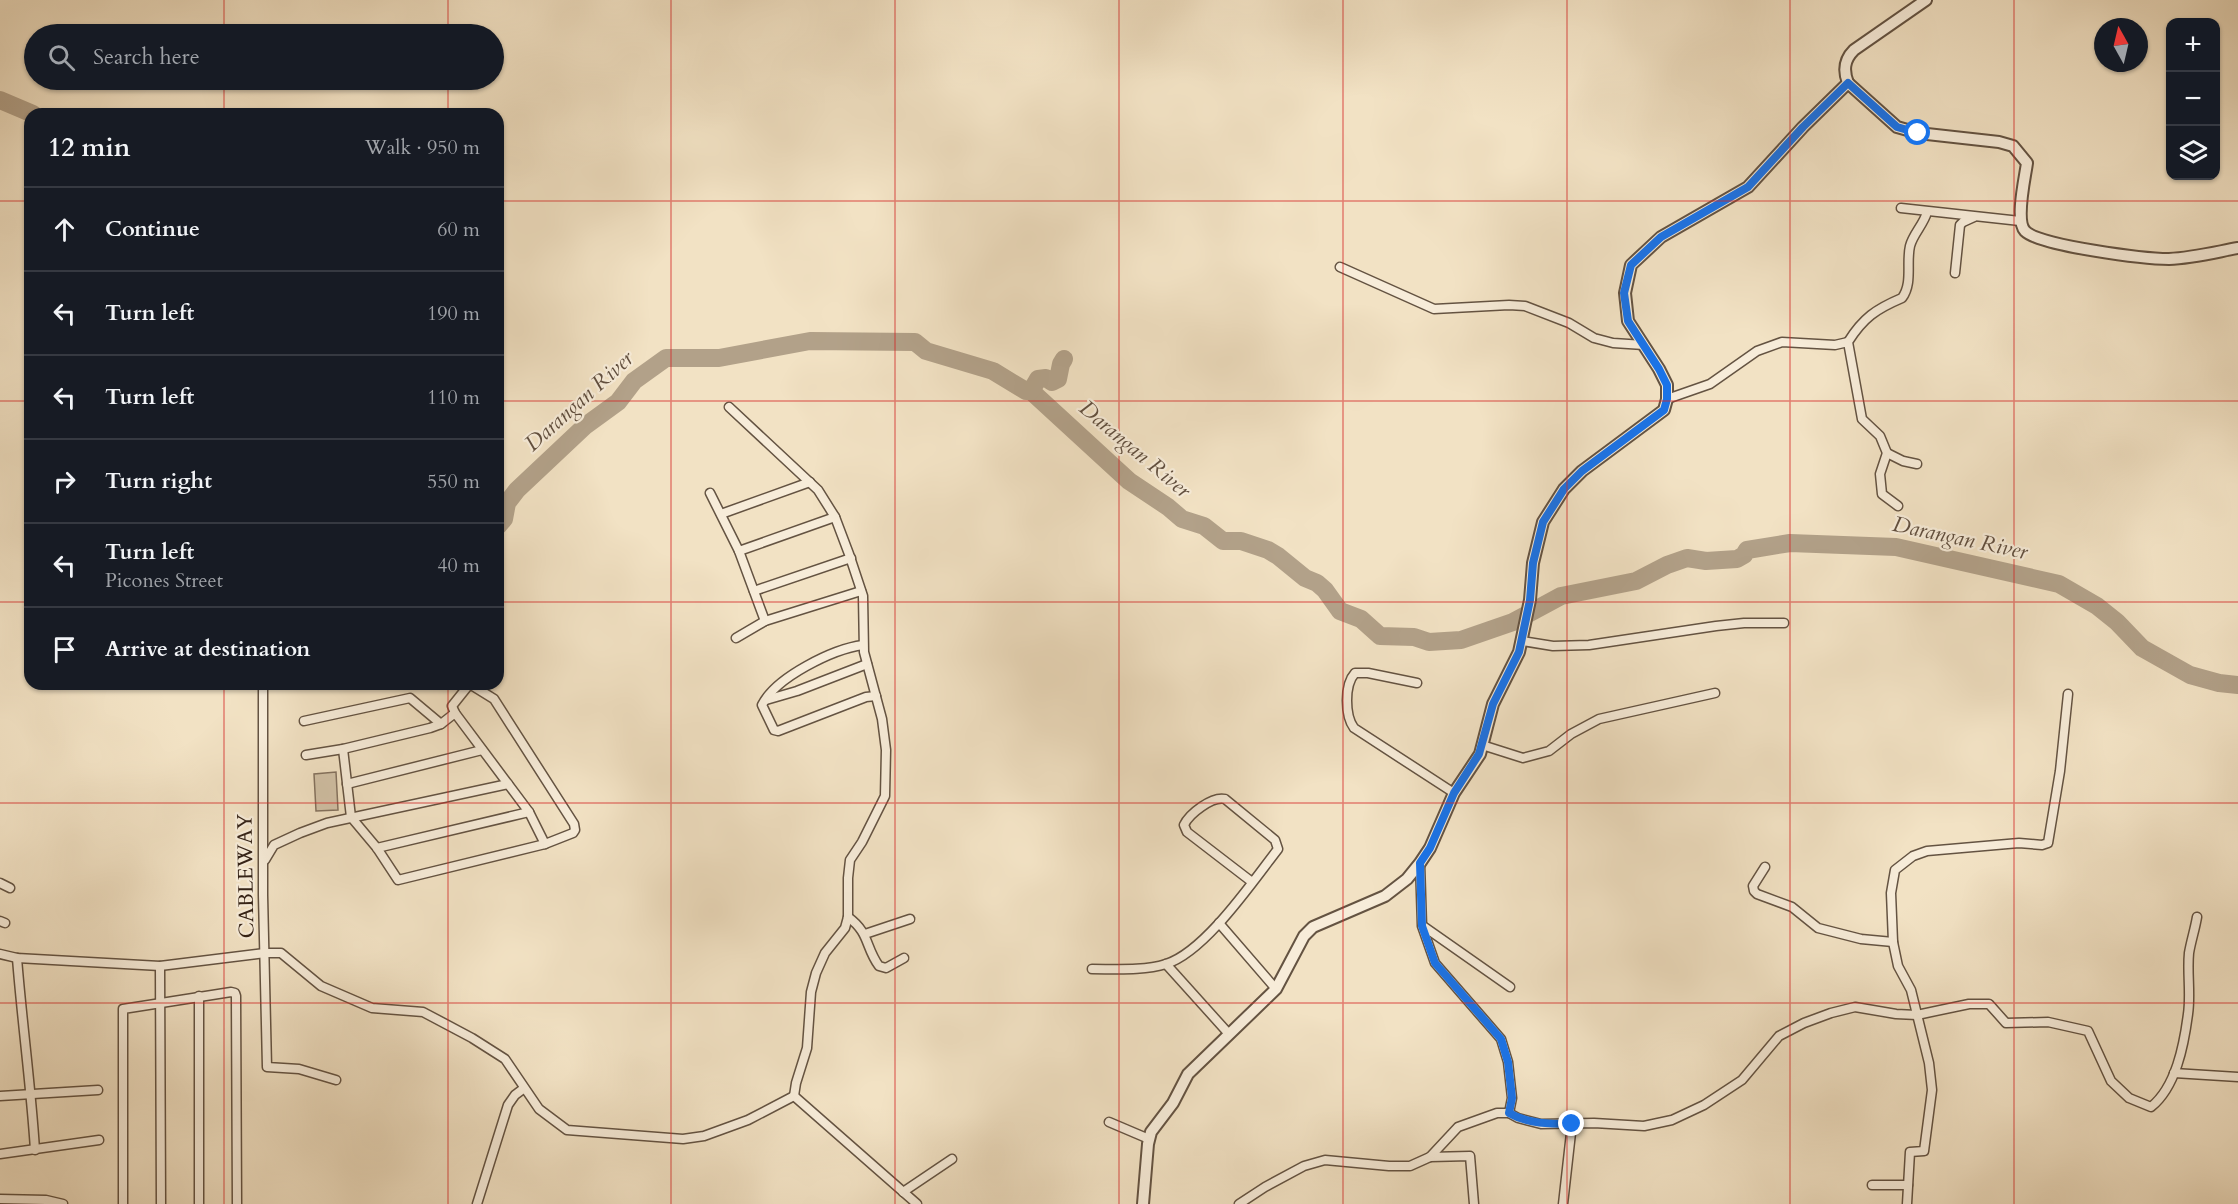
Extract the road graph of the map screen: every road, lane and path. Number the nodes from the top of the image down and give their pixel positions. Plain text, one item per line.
1 (1926, 0) edge
2 (1848, 83) junction
3 (1901, 208) dead end
4 (1927, 212) junction
5 (1974, 217) junction
6 (2020, 221) junction
7 (2238, 248) edge
8 (1340, 267) dead end
9 (1955, 273) dead end
10 (1848, 342) junction
11 (1644, 345) junction
12 (1667, 399) junction
13 (729, 407) dead end
14 (1887, 453) junction
15 (1917, 464) dead end
16 (810, 482) junction
17 (710, 493) dead end
18 (1898, 506) dead end
19 (721, 514) junction
20 (835, 517) junction
21 (739, 551) junction
22 (851, 558) junction
23 (754, 591) junction
24 (861, 591) junction
25 (765, 621) junction
26 (1784, 623) dead end
27 (1523, 636) junction
28 (736, 638) dead end
29 (863, 645) junction
30 (867, 664) junction
31 (1417, 683) dead end
32 (263, 690) edge
33 (465, 690) edge
34 (479, 690) edge
35 (1715, 693) dead end
36 (2068, 694) dead end
37 (876, 696) junction
38 (764, 700) junction
39 (455, 713) junction
40 (304, 721) dead end
41 (441, 723) junction
42 (1482, 745) junction
43 (343, 749) junction
44 (482, 750) junction
45 (306, 755) dead end
46 (347, 784) junction
47 (508, 784) junction
48 (1454, 793) junction
49 (529, 812) junction
50 (351, 817) junction
51 (544, 843) junction
52 (377, 848) junction
53 (264, 862) junction
54 (1420, 863) junction
55 (1765, 867) dead end
56 (1252, 882) junction
57 (0, 883) edge
58 (10, 888) dead end
59 (2197, 916) dead end
60 (848, 917) junction
61 (910, 920) dead end
62 (1219, 923) junction
63 (1422, 926) junction
64 (865, 934) junction
65 (1893, 942) junction
66 (265, 953) junction
67 (0, 954) edge
68 (17, 958) junction
69 (904, 958) dead end
70 (1166, 964) junction
71 (160, 966) junction
72 (1092, 969) dead end
73 (1510, 987) dead end
74 (1276, 989) junction
75 (199, 996) junction
76 (160, 1002) junction
77 (1917, 1016) junction
78 (1229, 1034) junction
79 (2174, 1073) junction
80 (2238, 1077) edge
81 (336, 1080) dead end
82 (523, 1089) junction
83 (98, 1090) dead end
84 (32, 1095) junction
85 (0, 1096) edge
86 (794, 1096) junction
87 (1509, 1113) junction
88 (1108, 1122) dead end
89 (1572, 1124) junction
90 (1149, 1139) junction
91 (99, 1140) dead end
92 (35, 1150) junction
93 (0, 1154) edge
94 (1430, 1157) junction
95 (952, 1159) dead end
96 (1872, 1185) dead end
97 (1908, 1185) junction
98 (903, 1192) junction
99 (0, 1199) edge
100 (63, 1204) edge
101 (123, 1204) edge
102 (161, 1204) edge
103 (198, 1204) edge
104 (237, 1204) edge
105 (477, 1204) edge
106 (917, 1204) edge
107 (1143, 1204) edge
108 (1239, 1204) edge
109 (1474, 1204) edge
110 (1563, 1204) edge
111 (1906, 1204) edge

1 - 2 street
2 - 6 street
2 - 11 street
3 - 4 street
4 - 5 street
4 - 10 street
5 - 6 street
5 - 9 street
6 - 7 street
8 - 11 street
10 - 12 street
10 - 14 street
11 - 12 street
12 - 27 street
13 - 16 street
14 - 15 street
14 - 18 street
16 - 19 street
16 - 20 street
17 - 19 street
19 - 21 street
20 - 21 street
20 - 22 street
21 - 23 street
22 - 23 street
22 - 24 street
23 - 25 street
24 - 25 street
24 - 29 street
25 - 28 street
26 - 27 street
27 - 42 street
29 - 30 street
29 - 38 street
30 - 37 street
30 - 38 street
31 - 48 street
32 - 53 street, CABLEWAY
33 - 39 street
34 - 51 street
35 - 42 street
36 - 65 street
37 - 38 street
37 - 60 street
39 - 41 street
39 - 44 street
40 - 41 street
41 - 43 street
42 - 48 street
43 - 45 street
43 - 46 street
44 - 46 street
44 - 47 street
46 - 50 street
47 - 49 street
47 - 50 street
48 - 54 street
49 - 51 street
49 - 52 street
50 - 52 street
50 - 53 street
51 - 52 street
53 - 66 street, CABLEWAY
54 - 63 street
54 - 74 street
55 - 65 street
56 - 56 street
56 - 62 street
57 - 58 street
59 - 79 street
60 - 64 street
60 - 86 street
61 - 64 street
62 - 70 street
62 - 74 street
63 - 73 street
63 - 87 street
64 - 69 street
65 - 77 street
66 - 71 street
66 - 81 street, CABLEWAY
66 - 82 street
67 - 68 street
68 - 71 street
68 - 84 street
70 - 72 street
70 - 78 street
71 - 76 street
74 - 78 street
75 - 76 street
75 - 103 street
75 - 104 street
76 - 101 street
76 - 102 street
77 - 79 street
77 - 89 street
77 - 97 street
78 - 90 street
79 - 80 street
82 - 86 street
82 - 105 street
83 - 84 street
84 - 85 street
84 - 92 street
86 - 98 street
87 - 89 street
87 - 94 street
88 - 90 street
89 - 110 street
90 - 107 street
91 - 92 street
92 - 93 street
94 - 108 street
94 - 109 street
95 - 98 street
96 - 97 street
97 - 111 street
98 - 106 street
99 - 100 street

